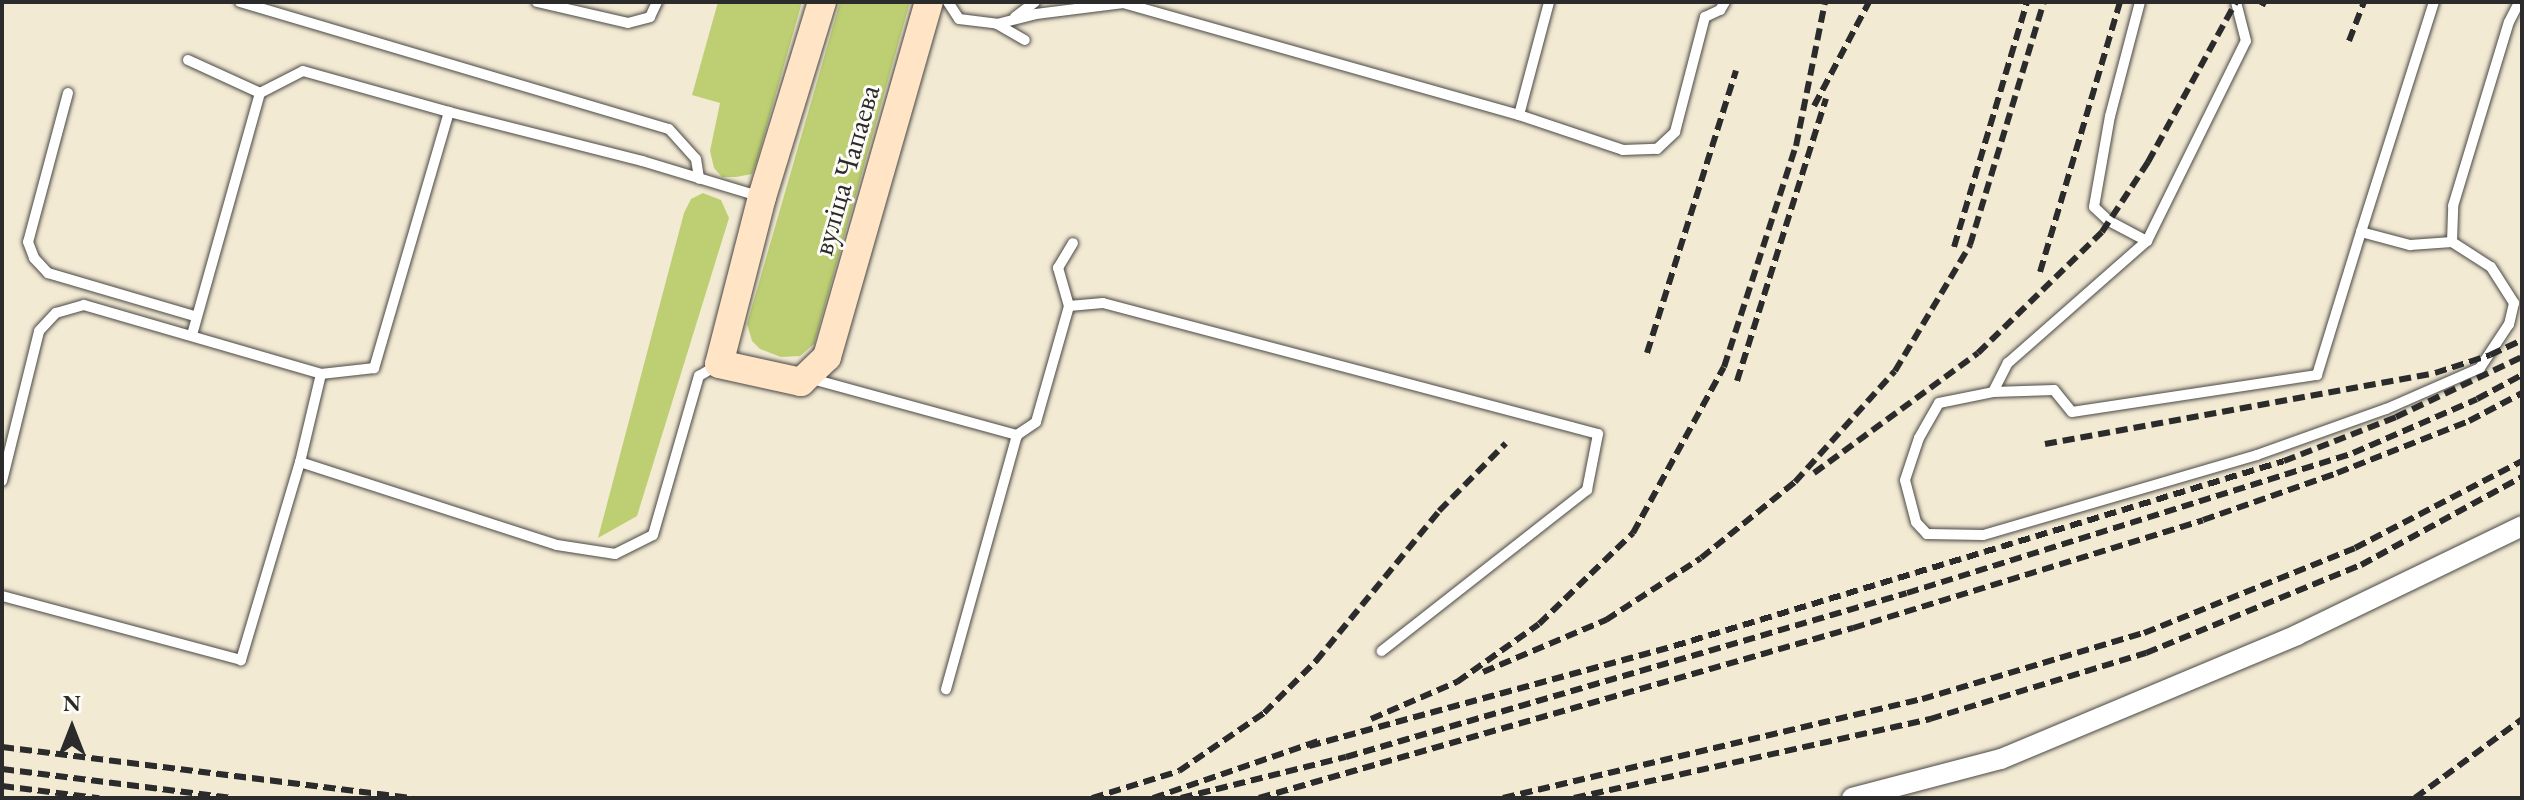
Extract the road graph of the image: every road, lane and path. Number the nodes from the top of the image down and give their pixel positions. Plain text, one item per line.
1 (240, 2) edge
2 (537, 2) edge
3 (657, 2) edge
4 (822, 2) edge
5 (929, 2) edge
6 (948, 2) edge
7 (1035, 2) edge
8 (1549, 2) edge
9 (1725, 2) edge
10 (2140, 2) edge
11 (2236, 2) edge
12 (2434, 2) edge
13 (2519, 2) edge
14 (1010, 21) junction
15 (997, 24) junction
16 (1025, 40) dead end
17 (188, 60) dead end
18 (68, 93) dead end
19 (260, 93) junction
20 (449, 112) junction
21 (1519, 115) junction
22 (699, 179) junction
23 (762, 197) junction
24 (2361, 232) junction
25 (2147, 241) junction
26 (2452, 242) junction
27 (1073, 243) dead end
28 (1069, 306) junction
29 (194, 316) junction
30 (192, 335) junction
31 (719, 364) junction
32 (321, 374) junction
33 (806, 377) junction
34 (1993, 392) junction
35 (1017, 435) junction
36 (300, 462) junction
37 (2, 481) edge
38 (2522, 526) edge
39 (2, 596) edge
40 (1382, 651) dead end
41 (946, 689) dead end
42 (1852, 798) edge

1 - 22 lane
2 - 3 lane
4 - 23 street
5 - 33 street, вуліца Чапаева
6 - 15 lane
7 - 14 lane
8 - 21 lane
9 - 21 lane
10 - 25 lane
11 - 25 lane
12 - 24 lane
13 - 26 lane
14 - 15 lane
14 - 21 lane
15 - 16 lane
17 - 19 lane
18 - 29 lane
19 - 20 lane
19 - 29 lane
20 - 22 lane
20 - 32 lane
22 - 23 lane
23 - 31 street
24 - 26 lane
24 - 34 lane
25 - 34 lane
26 - 34 lane
27 - 28 lane
28 - 35 lane
28 - 40 lane
29 - 30 lane
30 - 32 lane
30 - 37 lane
31 - 33 street
31 - 36 lane
32 - 36 lane
33 - 35 lane
35 - 41 lane
36 - 39 lane
38 - 42 street

